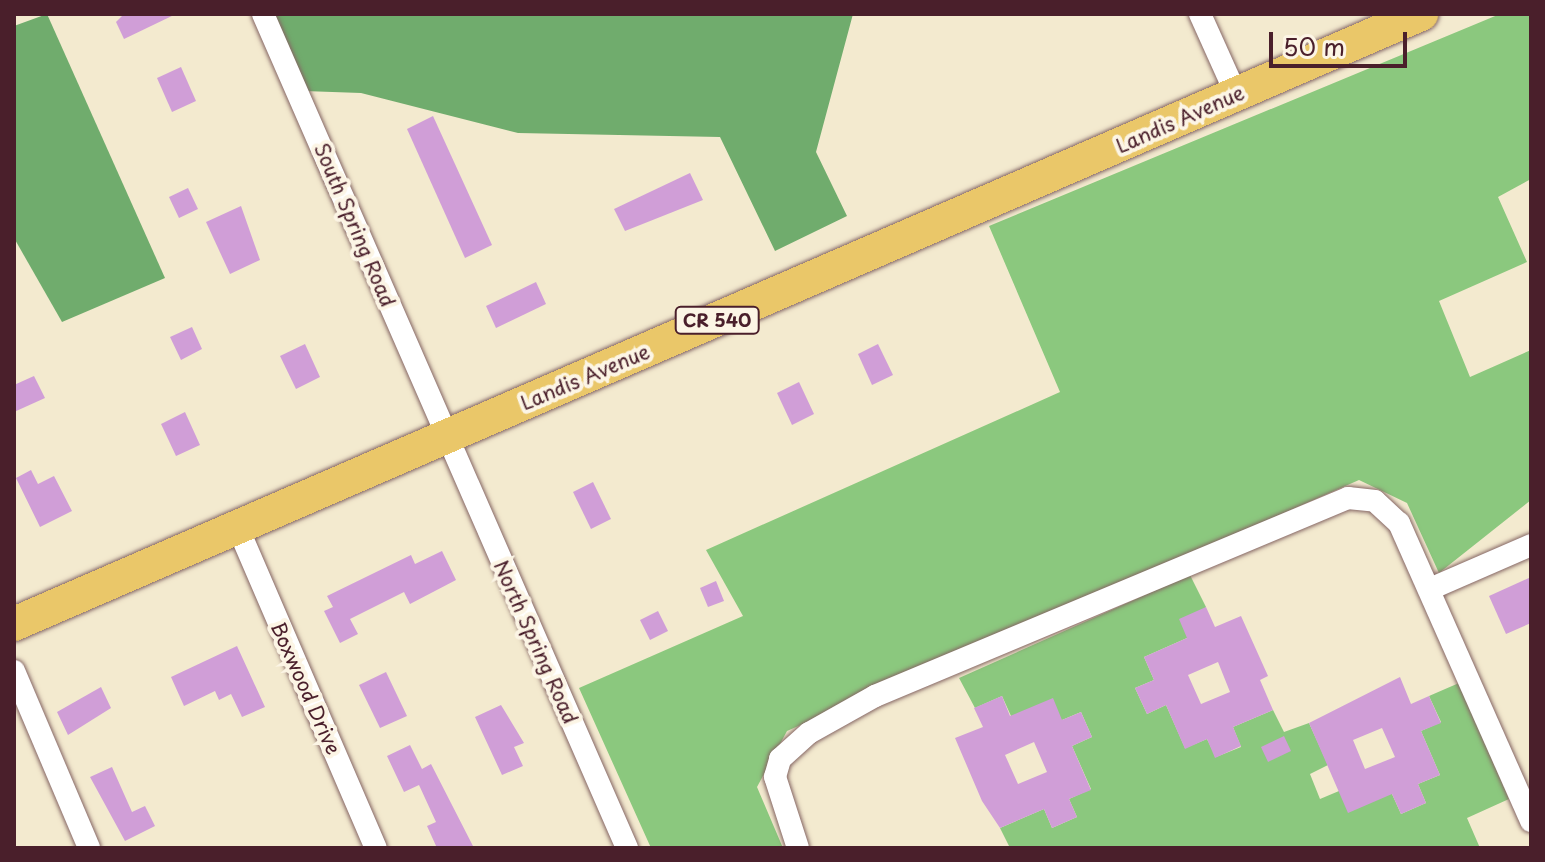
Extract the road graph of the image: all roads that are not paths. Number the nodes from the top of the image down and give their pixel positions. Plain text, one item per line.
1 (263, 14) edge
2 (1200, 14) edge
3 (1421, 14) edge
4 (1236, 94) junction
5 (446, 437) junction
6 (238, 528) junction
7 (1531, 545) edge
8 (1430, 589) junction
9 (14, 624) edge
10 (14, 671) edge
11 (1531, 821) edge
12 (89, 848) edge
13 (376, 848) edge
14 (627, 848) edge
15 (798, 848) edge

1 - 5 street, South Spring Road
2 - 4 street
3 - 4 main road, Landis Avenue / CR 540
4 - 5 main road, Landis Avenue / CR 540
5 - 6 main road, Landis Avenue / CR 540
5 - 14 street, North Spring Road
6 - 9 main road, Landis Avenue / CR 540
6 - 13 street, Boxwood Drive
7 - 8 street
8 - 11 street
8 - 15 street
10 - 12 street

